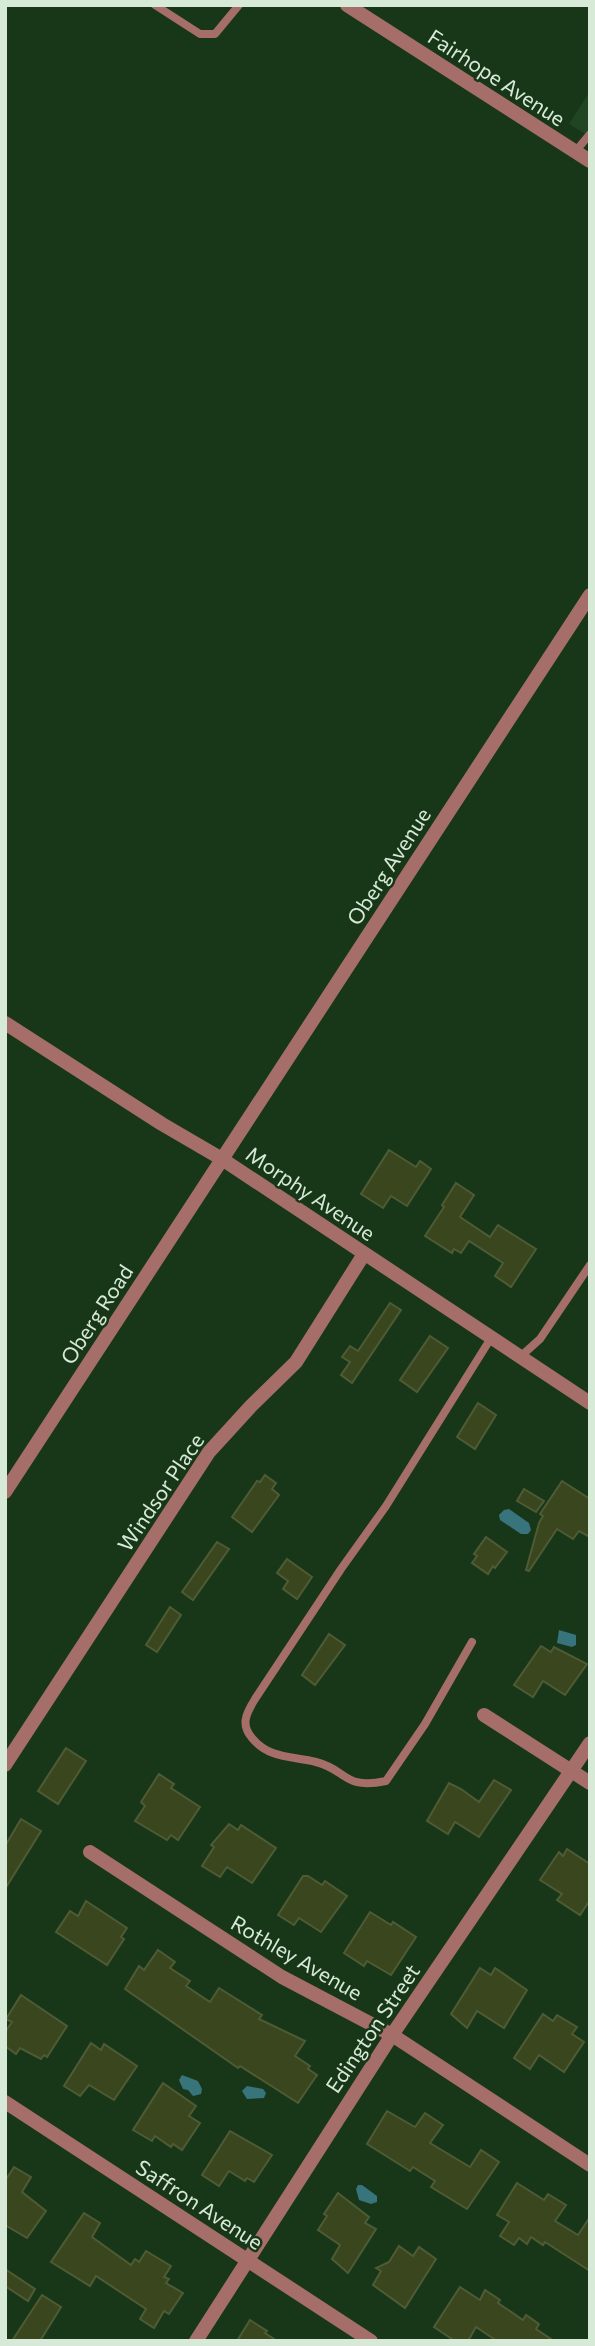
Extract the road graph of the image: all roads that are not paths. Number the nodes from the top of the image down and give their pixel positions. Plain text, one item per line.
1 (155, 5) edge
2 (239, 5) edge
3 (348, 5) edge
4 (590, 134) edge
5 (575, 152) junction
6 (590, 160) edge
7 (590, 595) edge
8 (5, 1023) edge
9 (222, 1160) junction
10 (363, 1254) junction
11 (590, 1265) edge
12 (491, 1338) junction
13 (520, 1357) junction
14 (590, 1403) edge
15 (5, 1492) edge
16 (472, 1642) dead end
17 (484, 1715) dead end
18 (590, 1743) edge
19 (5, 1765) edge
20 (572, 1771) junction
21 (590, 1783) edge
22 (90, 1852) dead end
23 (392, 2035) junction
24 (5, 2102) edge
25 (590, 2165) edge
26 (247, 2260) junction
27 (196, 2341) edge
28 (371, 2341) edge

1 - 2 lane
3 - 5 street, Fairhope Avenue
4 - 5 lane
5 - 6 street, Fairhope Avenue
7 - 9 street, Oberg Avenue
8 - 9 street, Morphy Avenue
9 - 10 street, Morphy Avenue
9 - 15 street, Oberg Road
10 - 12 street, Morphy Avenue
10 - 19 street, Windsor Place
11 - 13 lane
12 - 13 street, Morphy Avenue
12 - 16 lane
13 - 14 street, Morphy Avenue
17 - 20 street
18 - 20 street, Edington Street
20 - 21 street
20 - 23 street, Edington Street
22 - 23 street, Rothley Avenue
23 - 25 street, Rothley Avenue
23 - 26 street, Edington Street
24 - 26 street, Saffron Avenue
26 - 27 street, Edington Street
26 - 28 street, Saffron Avenue

